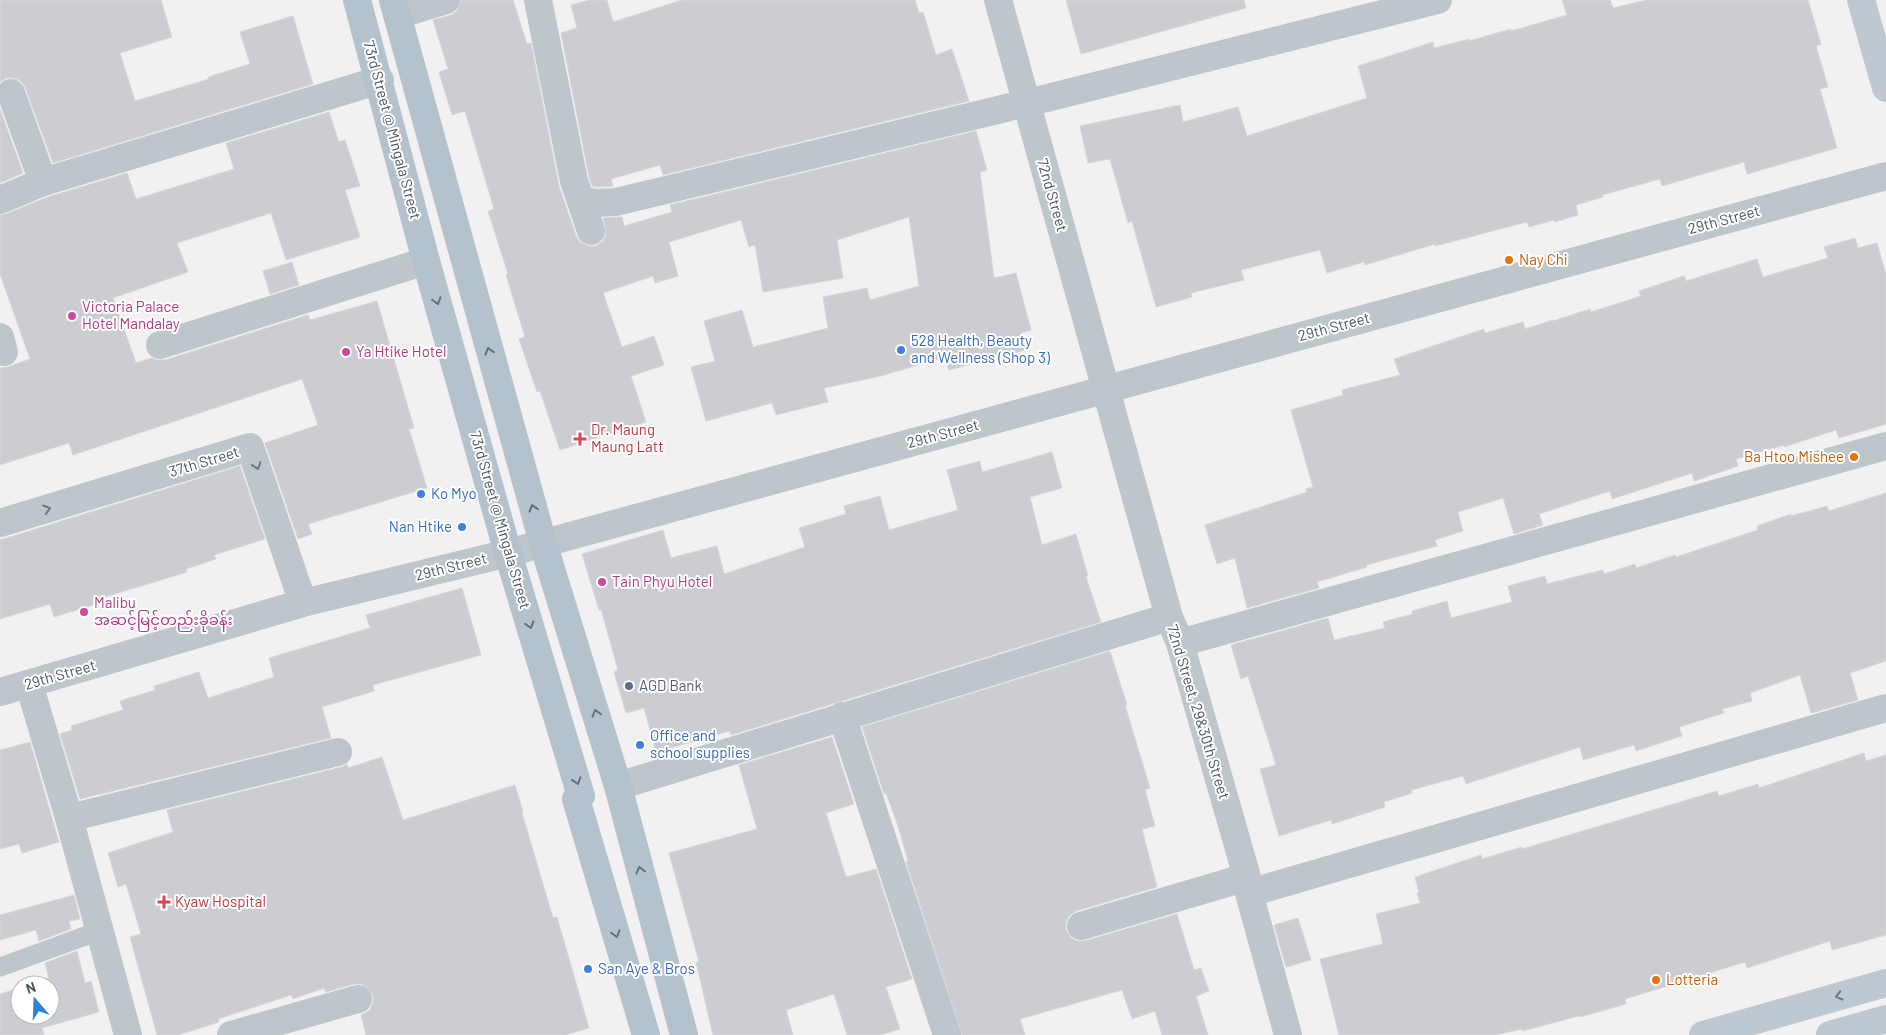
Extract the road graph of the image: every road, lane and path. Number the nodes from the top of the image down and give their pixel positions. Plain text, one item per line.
1 (357, 0) edge
2 (446, 0) edge
3 (538, 0) edge
4 (998, 0) edge
5 (1438, 0) edge
6 (1861, 0) edge
7 (395, 8) edge
8 (380, 80) junction
9 (1886, 86) edge
10 (11, 93) dead end
11 (1027, 103) junction
12 (1886, 176) edge
13 (43, 182) junction
14 (580, 199) junction
15 (0, 200) edge
16 (591, 231) dead end
17 (426, 260) junction
18 (160, 345) dead end
19 (1106, 389) junction
20 (1886, 446) edge
21 (0, 523) edge
22 (543, 543) junction
23 (508, 553) junction
24 (303, 603) junction
25 (1169, 617) junction
26 (1180, 644) junction
27 (29, 684) junction
28 (0, 692) edge
29 (1886, 708) edge
30 (842, 716) junction
31 (338, 752) dead end
32 (618, 786) junction
33 (69, 818) junction
34 (1248, 885) junction
35 (1081, 926) dead end
36 (99, 931) junction
37 (0, 967) edge
38 (1886, 983) edge
39 (358, 999) dead end
40 (1886, 1019) edge
41 (642, 1034) edge
42 (128, 1035) edge
43 (231, 1035) edge
44 (684, 1035) edge
45 (947, 1035) edge
46 (1288, 1035) edge
47 (1703, 1035) edge
48 (1830, 1035) edge

1 - 8 main road, 73rd Street @ Mingala Street
2 - 7 street
3 - 14 street
4 - 11 street, 72nd Street
5 - 11 street
6 - 9 main road
22 -> 7 main road
8 - 13 street
8 - 17 main road, 73rd Street @ Mingala Street
10 - 13 street
11 - 14 street
11 - 19 street, 72nd Street
12 - 19 street, 29th Street
13 - 15 street
14 - 16 street
17 - 18 street
17 -> 23 main road, 73rd Street @ Mingala Street
19 - 22 street, 29th Street
19 - 25 street, 72nd Street, 29&30th Street
20 - 26 street
21 -> 24 street, 37th Street
22 - 23 street, 29th Street
32 -> 22 main road
23 - 24 street, 29th Street
23 -> 41 main road, 73rd Street @ Mingala Street
24 - 27 street, 29th Street
25 - 26 street, 72nd Street, 29&30th Street
25 - 30 street
26 - 34 street, 72nd Street, 29&30th Street
27 - 28 street, 29th Street
27 - 33 street
29 - 34 street
30 - 32 street
30 - 45 street
31 - 33 street
44 -> 32 main road
33 - 36 street
34 - 35 street
34 - 46 street, 72nd Street, 29&30th Street
36 - 37 lane
36 - 42 street
38 -> 47 main road
39 - 43 street
40 - 48 main road

